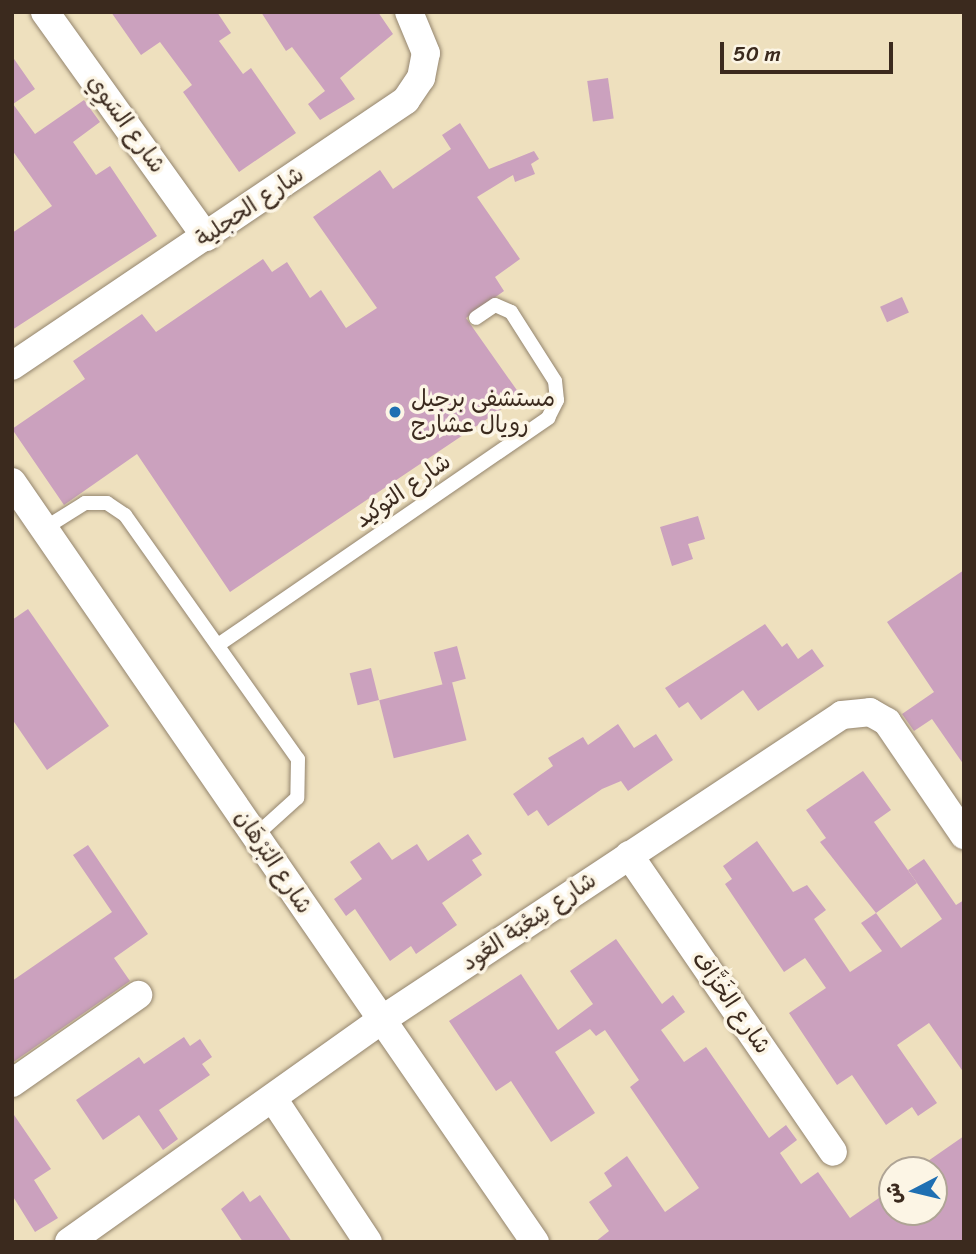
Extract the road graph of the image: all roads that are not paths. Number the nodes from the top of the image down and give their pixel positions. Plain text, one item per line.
1 (45, 12) edge
2 (409, 12) edge
3 (206, 237) junction
4 (476, 318) dead end
5 (12, 366) edge
6 (12, 482) edge
7 (45, 528) junction
8 (218, 645) junction
9 (964, 835) edge
10 (255, 836) junction
11 (629, 855) junction
12 (138, 995) dead end
13 (380, 1021) junction
14 (12, 1083) edge
15 (274, 1100) junction
16 (833, 1152) dead end
17 (69, 1242) edge
18 (368, 1242) edge
19 (535, 1242) edge

1 - 3 street, شارع السَوِي
2 - 3 street, شارع الحجلية
3 - 5 street, شارع الحجلية
4 - 8 lane, شارع التوكيد
6 - 7 street, شارع البُرْهَان
7 - 8 lane
7 - 10 street, شارع البُرْهَان
8 - 10 lane
9 - 11 street, شارع شِعْبَة العُود
10 - 13 street, شارع البُرْهَان
11 - 13 street, شارع شِعْبَة العُود
11 - 16 street, شارع الخَزَّاف
12 - 14 street
13 - 15 street, شارع شِعْبَة العُود
13 - 19 street, شارع البُرْهَان
15 - 17 street, شارع شِعْبَة العُود
15 - 18 street

